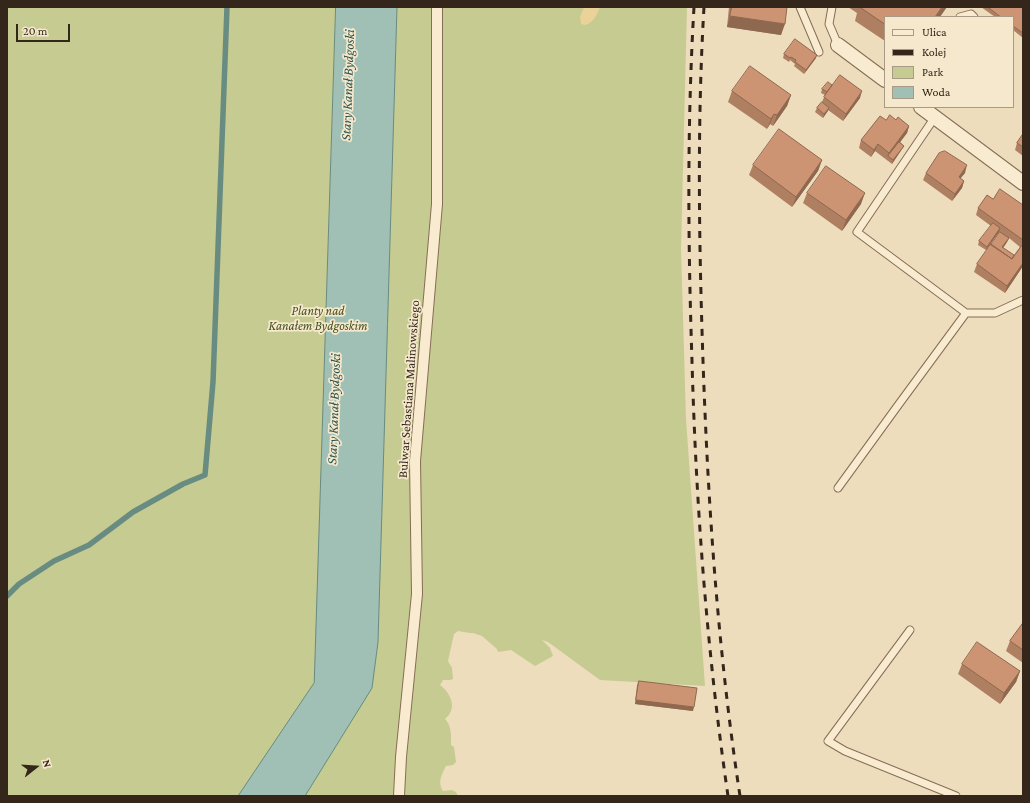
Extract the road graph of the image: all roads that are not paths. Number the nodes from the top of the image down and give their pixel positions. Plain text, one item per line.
1 (437, 7) edge
2 (800, 7) edge
3 (832, 7) edge
4 (964, 16) edge
5 (973, 16) edge
6 (838, 45) joint
7 (819, 52) dead end
8 (884, 79) edge
9 (922, 108) edge
10 (935, 117) junction
11 (1023, 183) edge
12 (1023, 300) edge
13 (966, 313) junction
14 (838, 488) dead end
15 (910, 630) dead end
16 (399, 796) edge
17 (956, 796) edge

1 - 16 street, Bulwar Sebastiana Malinowskiego
2 - 7 lane
3 - 6 lane
4 - 5 lane
6 - 8 street
9 - 10 street
10 - 11 street
10 - 13 lane
12 - 13 lane
13 - 14 lane
15 - 17 lane

